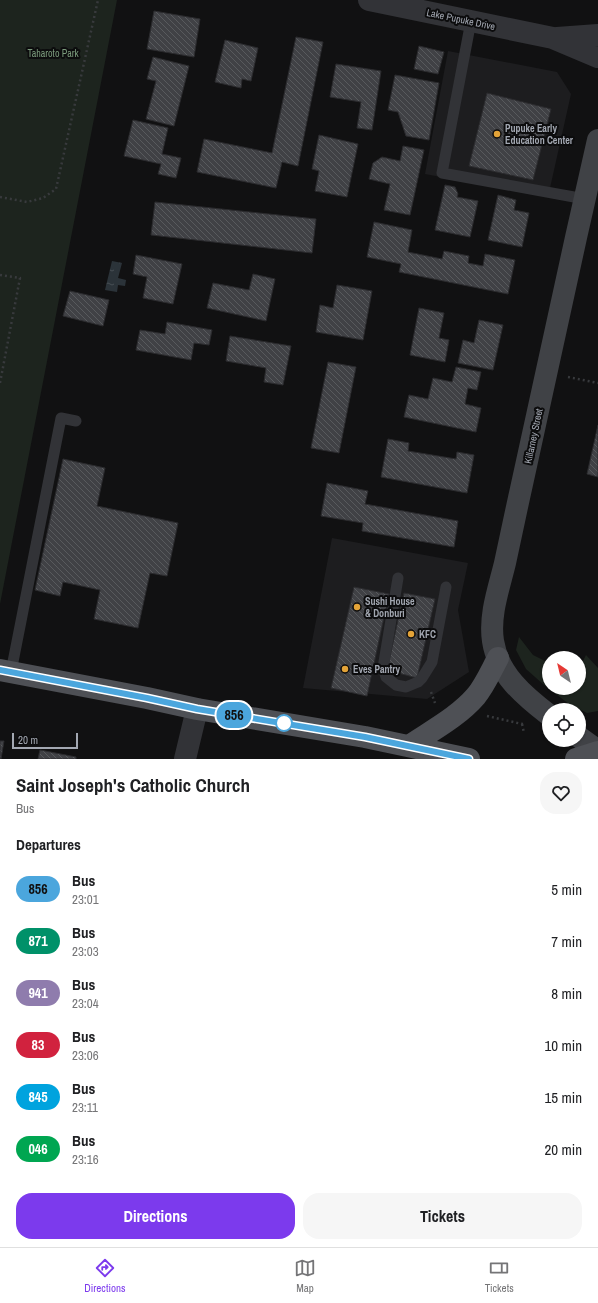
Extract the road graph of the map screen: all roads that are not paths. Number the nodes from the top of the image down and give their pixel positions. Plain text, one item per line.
1 (369, 0) edge
2 (471, 21) junction
3 (598, 35) edge
4 (553, 38) junction
5 (598, 57) edge
6 (598, 140) edge
7 (585, 199) junction
8 (76, 421) dead end
9 (398, 578) dead end
10 (446, 587) dead end
11 (498, 658) junction
12 (5, 671) edge
13 (197, 709) junction
14 (542, 709) edge
15 (586, 742) edge
16 (409, 746) junction
17 (598, 751) edge
18 (185, 759) edge
19 (469, 759) edge
20 (576, 759) edge

1 - 2 street, Lake Pupuke Drive
2 - 4 street, Lake Pupuke Drive
2 - 7 lane
3 - 4 street, Lake Pupuke Drive
4 - 5 street, Lake Pupuke Drive
6 - 7 main road, Killarney Street
7 - 11 main road, Killarney Street
8 - 12 lane
9 - 10 lane
11 - 14 main road, Killarney Street
11 - 16 main road
12 - 13 main road
13 - 16 main road
13 - 18 street
15 - 17 main road
16 - 19 main road
17 - 20 main road

